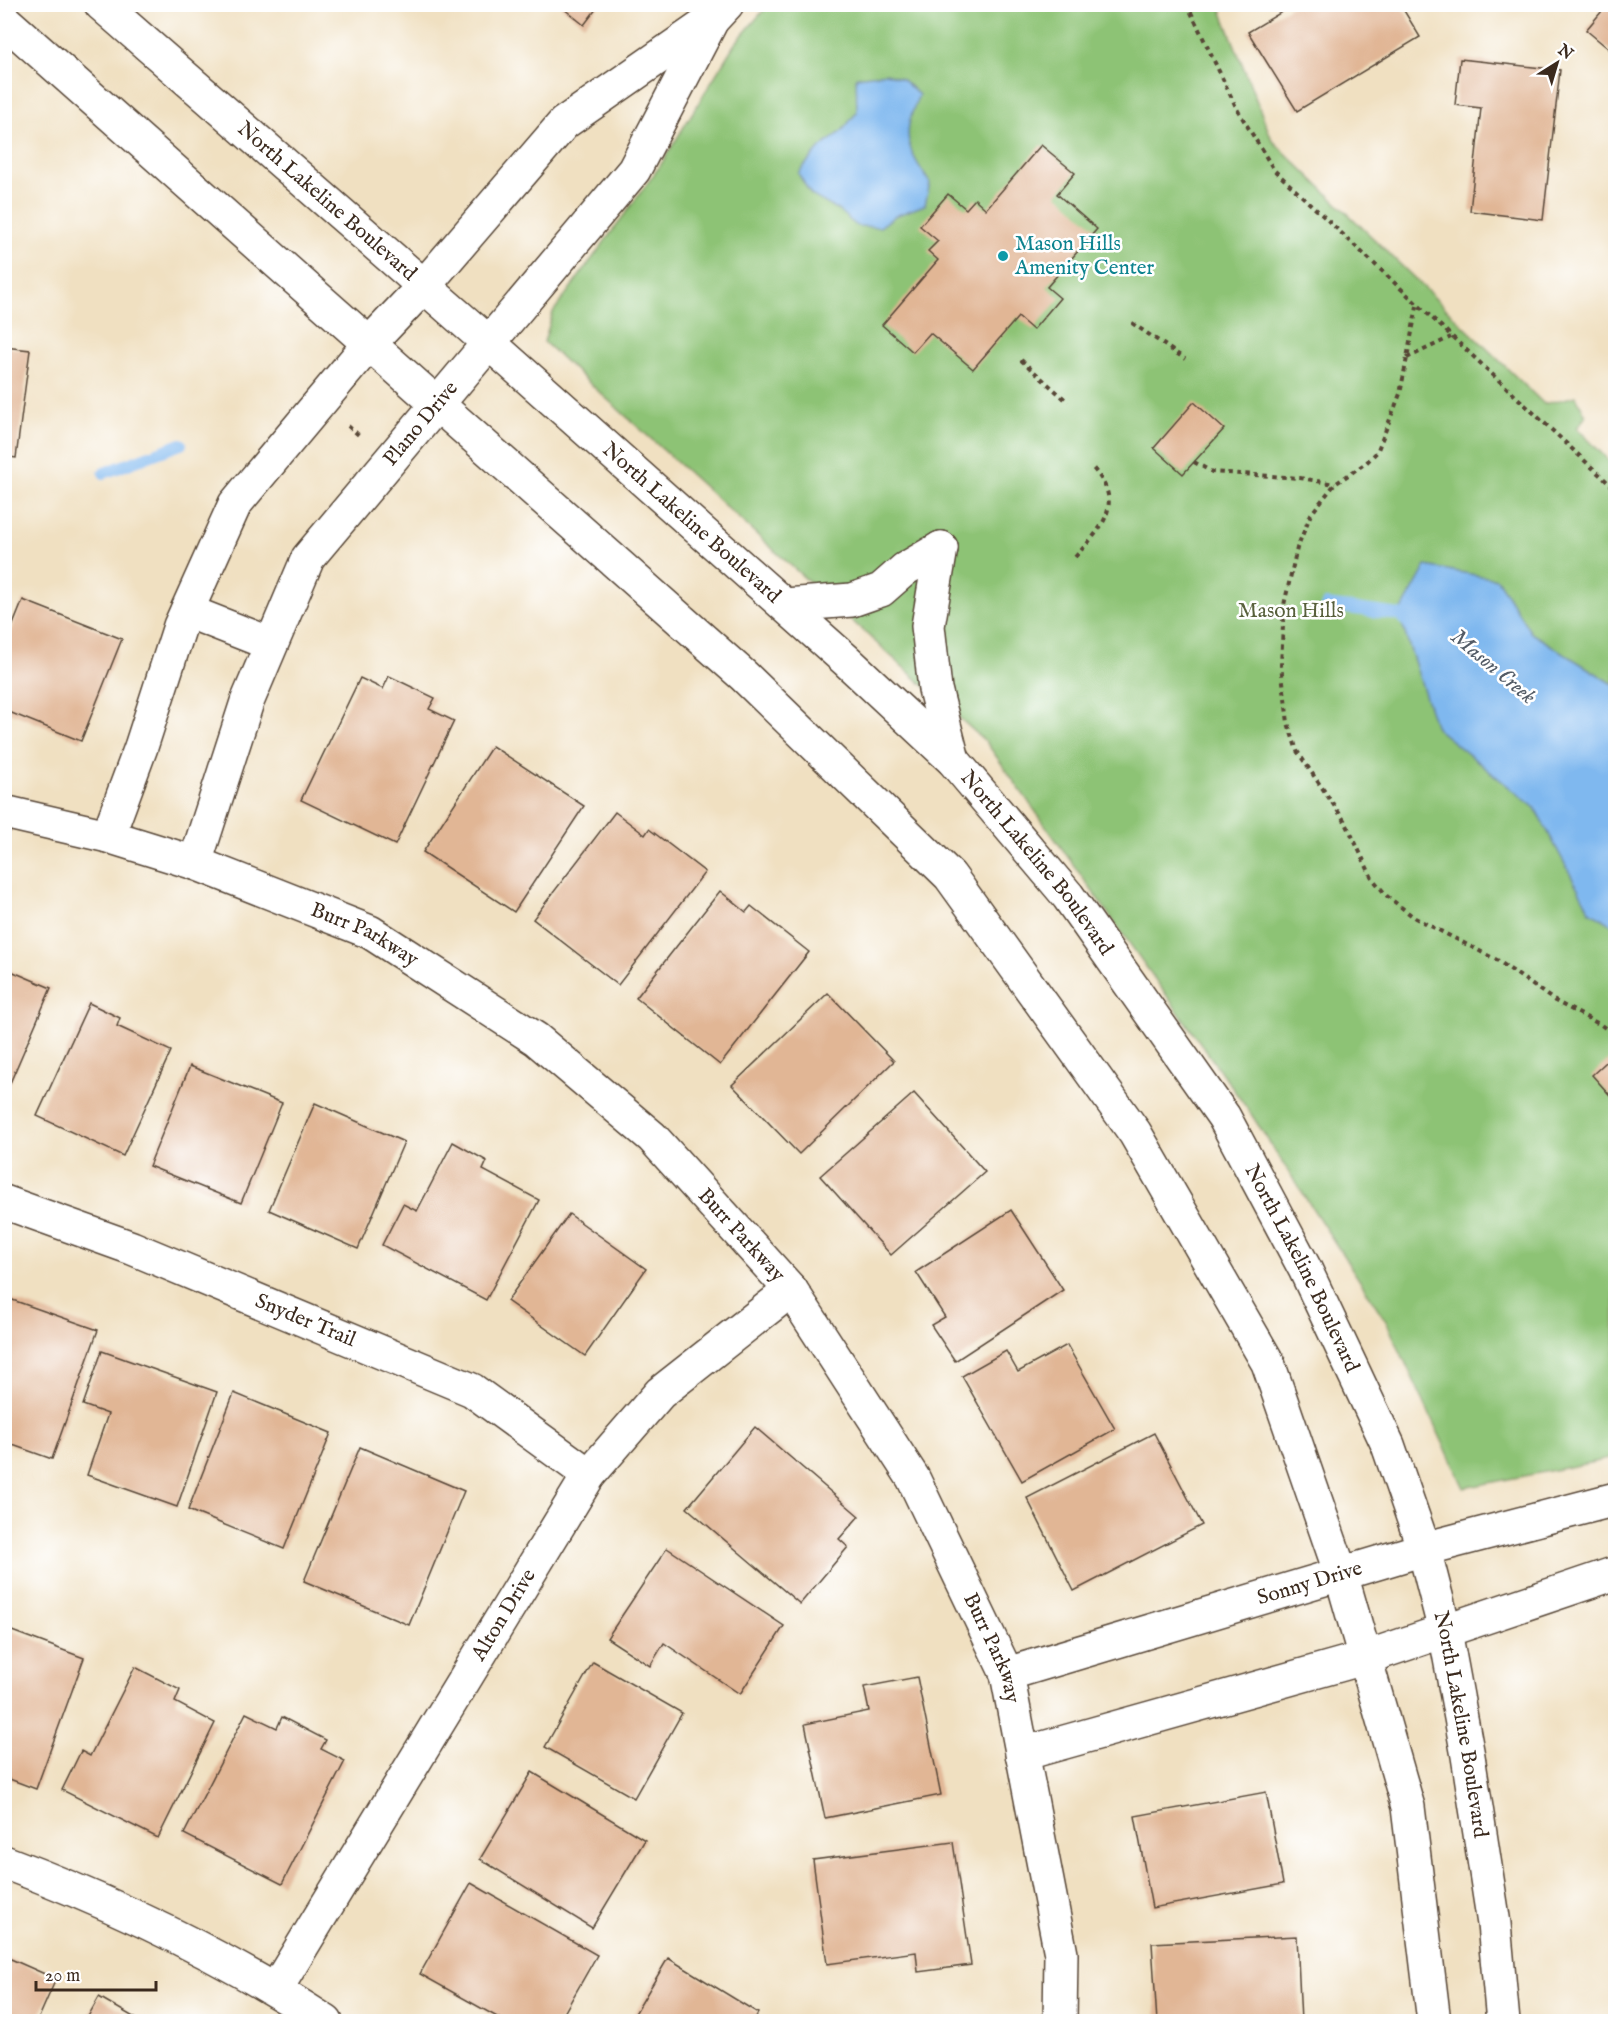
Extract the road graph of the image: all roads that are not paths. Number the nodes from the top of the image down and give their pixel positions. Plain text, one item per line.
1 (101, 4) edge
2 (720, 12) edge
3 (4, 20) edge
4 (423, 287) junction
5 (489, 343) junction
6 (368, 345) junction
7 (437, 404) junction
8 (785, 605) junction
9 (187, 611) junction
10 (271, 644) junction
11 (953, 760) junction
12 (4, 812) edge
13 (108, 836) junction
14 (195, 863) junction
15 (4, 1202) edge
16 (791, 1290) junction
17 (589, 1475) junction
18 (1616, 1499) edge
19 (1424, 1549) junction
20 (1616, 1573) edge
21 (1341, 1574) junction
22 (1445, 1631) junction
23 (1364, 1658) junction
24 (1007, 1674) junction
25 (1022, 1754) junction
26 (4, 1862) edge
27 (276, 1989) junction
28 (326, 2022) edge
29 (1060, 2022) edge
30 (1434, 2022) edge
31 (1503, 2022) edge

1 - 4 street, North Lakeline Boulevard
2 - 4 street
2 - 5 street, Plano Drive
3 - 6 street
4 - 5 street, North Lakeline Boulevard
4 - 6 street
5 - 7 street, Plano Drive
5 - 8 street, North Lakeline Boulevard
6 - 7 street
6 - 9 street
7 - 10 street, Plano Drive
7 - 21 street
8 - 11 street, North Lakeline Boulevard
8 - 11 street
9 - 10 street
9 - 13 street
10 - 14 street, Plano Drive
11 - 19 street, North Lakeline Boulevard
12 - 13 street, Burr Parkway
13 - 14 street, Burr Parkway
14 - 16 street, Burr Parkway
15 - 17 street, Snyder Trail
16 - 17 street, Alton Drive
16 - 24 street, Burr Parkway
17 - 27 street, Alton Drive
18 - 19 street, Sonny Drive
19 - 21 street, Sonny Drive
19 - 22 street, North Lakeline Boulevard
20 - 22 street
21 - 23 street
21 - 24 street, Sonny Drive
22 - 23 street
22 - 31 street, North Lakeline Boulevard
23 - 25 street
23 - 30 street
24 - 25 street, Burr Parkway
25 - 29 street, Burr Parkway
26 - 27 street
27 - 28 street

